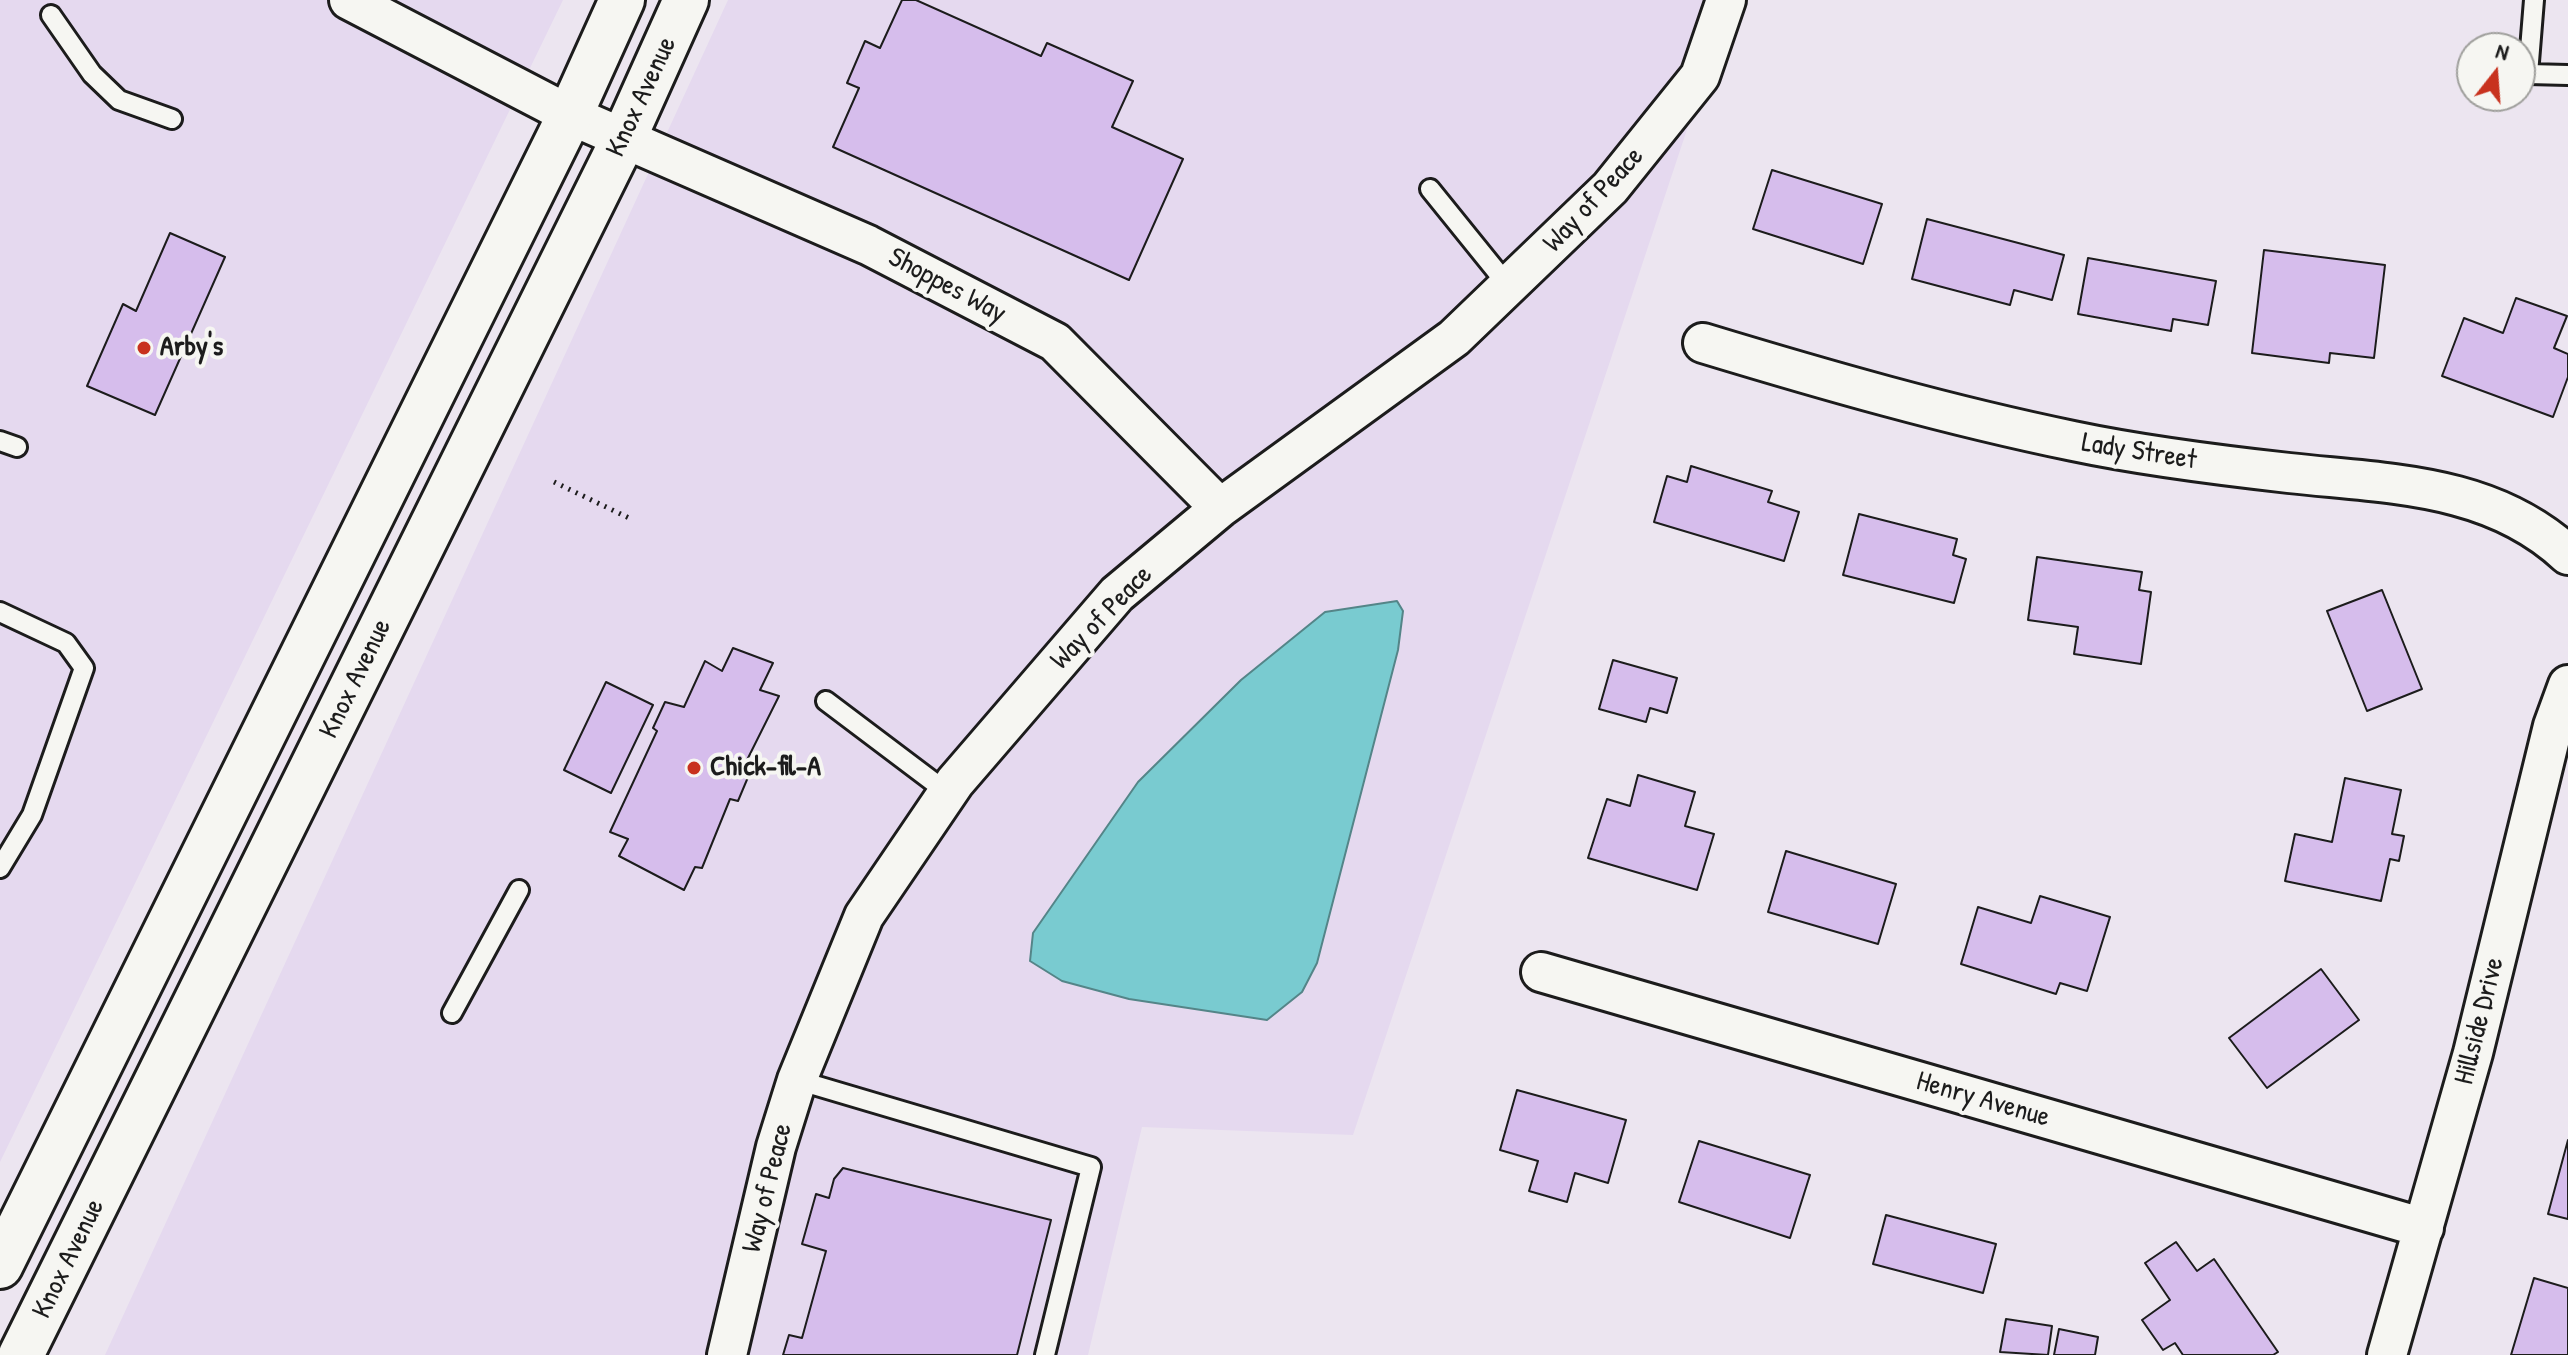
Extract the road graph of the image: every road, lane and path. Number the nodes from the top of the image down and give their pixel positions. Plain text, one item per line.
1 (349, 0) edge
2 (622, 0) edge
3 (686, 0) edge
4 (1726, 0) edge
5 (2534, 0) edge
6 (51, 15) dead end
7 (2568, 75) edge
8 (570, 115) junction
9 (172, 119) dead end
10 (623, 140) junction
11 (1430, 189) dead end
12 (1510, 288) junction
13 (1703, 343) dead end
14 (554, 482) dead end
15 (1220, 508) junction
16 (629, 518) dead end
17 (2568, 555) edge
18 (0, 612) edge
19 (2568, 685) edge
20 (826, 701) dead end
21 (948, 793) junction
22 (0, 868) edge
23 (519, 890) dead end
24 (1541, 972) dead end
25 (452, 1013) dead end
26 (797, 1080) junction
27 (2424, 1228) junction
28 (0, 1266) edge
29 (21, 1355) edge
30 (727, 1355) edge
31 (1045, 1355) edge
32 (2387, 1355) edge

1 - 8 street, Shoppes Way
2 - 8 main road, Knox Avenue
3 - 10 main road, Knox Avenue
4 - 12 street, Way of Peace
5 - 7 lane
6 - 9 lane
8 - 10 street, Shoppes Way
8 - 28 main road, Knox Avenue
10 - 15 street, Shoppes Way
10 - 29 main road, Knox Avenue
11 - 12 lane
12 - 15 street, Way of Peace
13 - 17 street, Lady Street
14 - 16 path
15 - 21 street, Way of Peace
18 - 22 lane
19 - 27 street, Hillside Drive
20 - 21 lane
21 - 26 street, Way of Peace
23 - 25 lane
24 - 27 street, Henry Avenue
26 - 30 street, Way of Peace
26 - 31 lane
27 - 32 street, Hillside Drive

